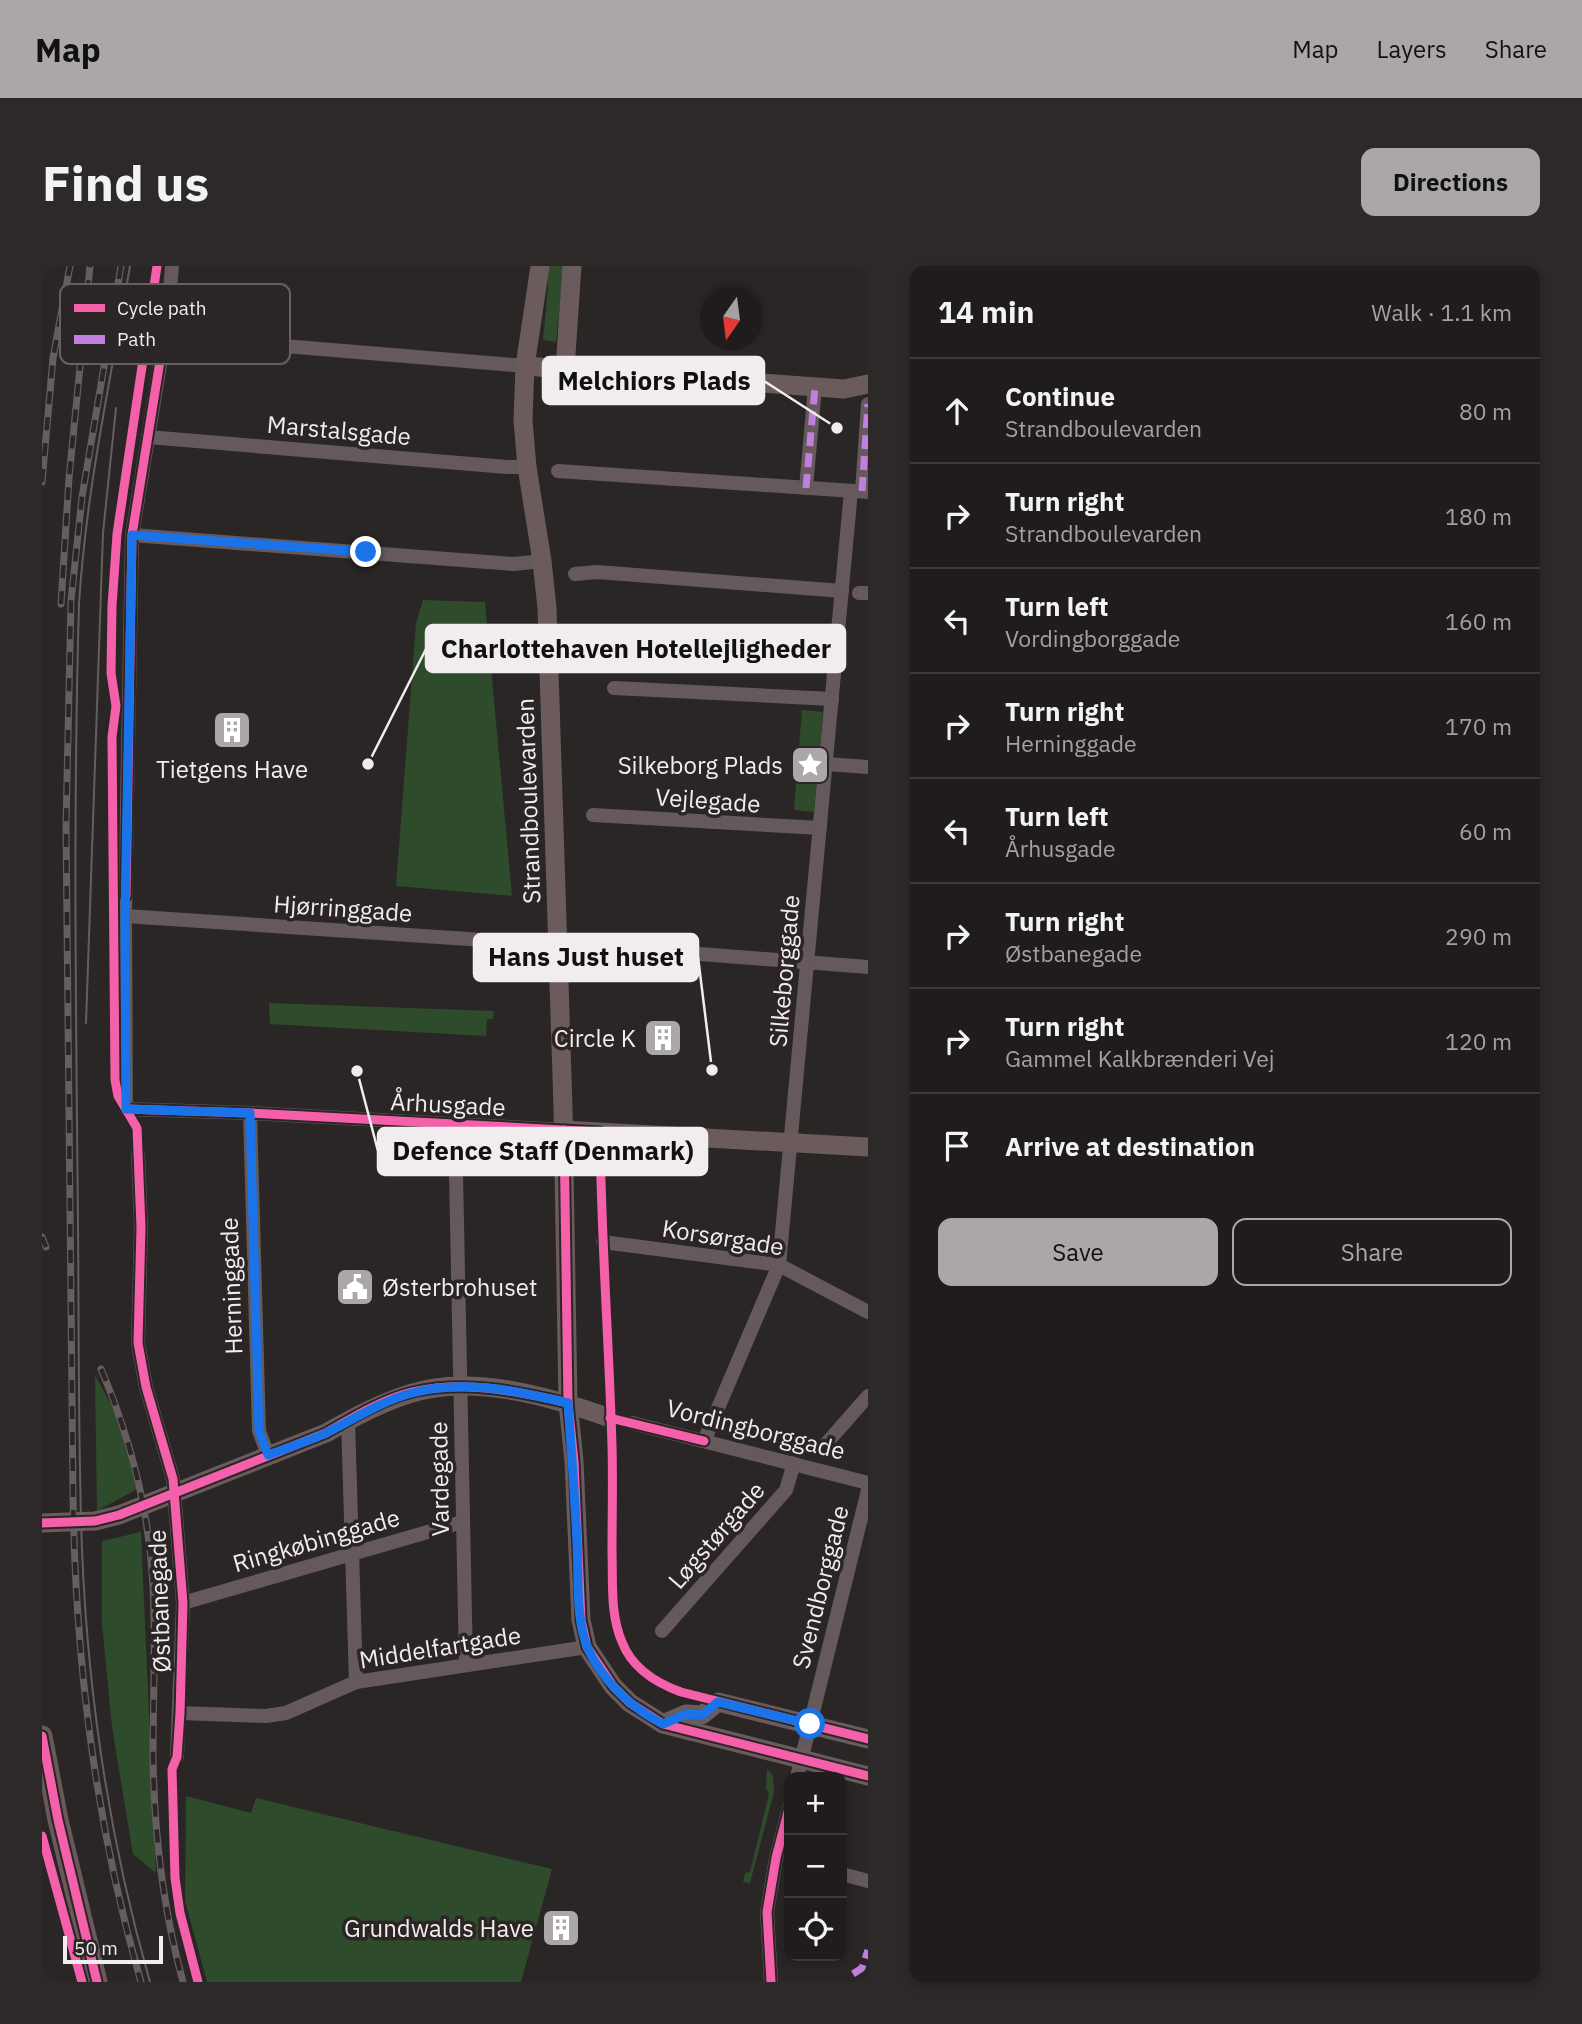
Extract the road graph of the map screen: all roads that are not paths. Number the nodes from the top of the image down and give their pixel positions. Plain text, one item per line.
1 (172, 266) edge
2 (540, 266) edge
3 (572, 266) edge
4 (170, 284) edge
5 (290, 347) edge
6 (160, 364) edge
7 (525, 366) junction
8 (565, 369) junction
9 (868, 384) edge
10 (815, 387) junction
11 (868, 404) edge
12 (148, 437) junction
13 (527, 467) junction
14 (558, 471) dead end
15 (806, 488) junction
16 (860, 491) edge
17 (132, 535) junction
18 (542, 561) junction
19 (575, 574) dead end
20 (842, 591) junction
21 (614, 688) dead end
22 (832, 699) junction
23 (826, 764) junction
24 (868, 767) edge
25 (593, 815) dead end
26 (820, 828) junction
27 (125, 916) junction
28 (557, 946) junction
29 (598, 946) dead end
30 (808, 963) junction
31 (868, 967) edge
32 (250, 1113) junction
33 (456, 1124) junction
34 (564, 1130) junction
35 (791, 1143) junction
36 (868, 1147) edge
37 (138, 1154) dead end
38 (603, 1242) dead end
39 (779, 1265) junction
40 (868, 1312) edge
41 (459, 1386) junction
42 (868, 1396) edge
43 (568, 1403) junction
44 (610, 1418) dead end
45 (348, 1420) junction
46 (632, 1423) dead end
47 (704, 1441) junction
48 (825, 1445) dead end
49 (268, 1455) junction
50 (794, 1463) junction
51 (868, 1483) edge
52 (868, 1490) edge
53 (175, 1493) junction
54 (462, 1522) junction
55 (42, 1523) edge
56 (352, 1553) junction
57 (183, 1603) junction
58 (662, 1631) dead end
59 (587, 1647) junction
60 (466, 1665) junction
61 (356, 1682) junction
62 (180, 1713) junction
63 (663, 1724) junction
64 (810, 1724) junction
65 (42, 1736) edge
66 (868, 1739) edge
67 (177, 1757) dead end
68 (800, 1768) edge
69 (868, 1776) edge
70 (42, 1782) edge
71 (58, 1820) junction
72 (786, 1835) edge
73 (783, 1860) edge
74 (847, 1875) edge
75 (868, 1881) edge
76 (97, 1982) edge
77 (771, 1982) edge

1 - 4 street
2 - 7 street, Strandboulevarden
3 - 8 street
5 - 7 street
6 - 12 street
7 - 8 street
7 - 13 street, Strandboulevarden
8 - 10 street
9 - 10 street
10 - 15 street
11 - 16 street, Silkeborggade
12 - 13 street, Marstalsgade
12 - 17 street
13 - 18 street, Strandboulevarden
14 - 15 street
15 - 16 street
16 - 20 street, Silkeborggade
17 - 18 street
17 - 27 street
18 - 28 street, Strandboulevarden
19 - 20 street
20 - 22 street, Silkeborggade
21 - 22 street
22 - 23 street, Silkeborggade
23 - 24 street
23 - 26 street, Silkeborggade
25 - 26 street, Vejlegade
26 - 30 street, Silkeborggade
27 - 28 street, Hjørringgade
27 - 32 street, Århusgade
28 - 34 street, Strandboulevarden
29 - 30 street
30 - 31 street
30 - 35 street, Silkeborggade
32 - 33 street, Århusgade
32 - 49 street, Herninggade
33 - 34 street, Århusgade
33 - 41 street, Vardegade
34 - 35 street, Århusgade
34 - 43 street, Strandboulevarden
35 - 36 street, Århusgade
35 - 39 street, Silkeborggade
37 - 53 street, Østbanegade
38 - 39 street, Korsørgade
39 - 40 street, Korsørgade
39 - 47 street, Silkeborggade
41 - 43 street
41 - 45 street
41 - 54 street, Vardegade
42 - 48 street
43 - 44 street
43 - 59 street, Strandboulevarden
45 - 49 street
45 - 56 street
46 - 47 street, Vordingborggade
47 - 50 street, Vordingborggade
49 - 53 street
50 - 51 street, Vordingborggade
50 - 58 street, Løgstørgade
52 - 64 street, Svendborggade
53 - 55 street
53 - 57 street, Østbanegade
54 - 56 street, Ringkøbinggade
54 - 60 street, Vardegade
56 - 57 street, Ringkøbinggade
56 - 61 street
57 - 62 street, Østbanegade
59 - 60 street, Middelfartgade
59 - 63 street, Strandboulevarden
60 - 61 street, Middelfartgade
61 - 62 street, Middelfartgade
62 - 67 street, Østbanegade
63 - 64 street
63 - 68 street, Strandboulevarden
64 - 66 street
64 - 68 street, Svendborggade
65 - 71 main road
68 - 69 street, Strandboulevarden
70 - 71 main road
71 - 76 main road
72 - 73 street
73 - 77 street
74 - 75 street

